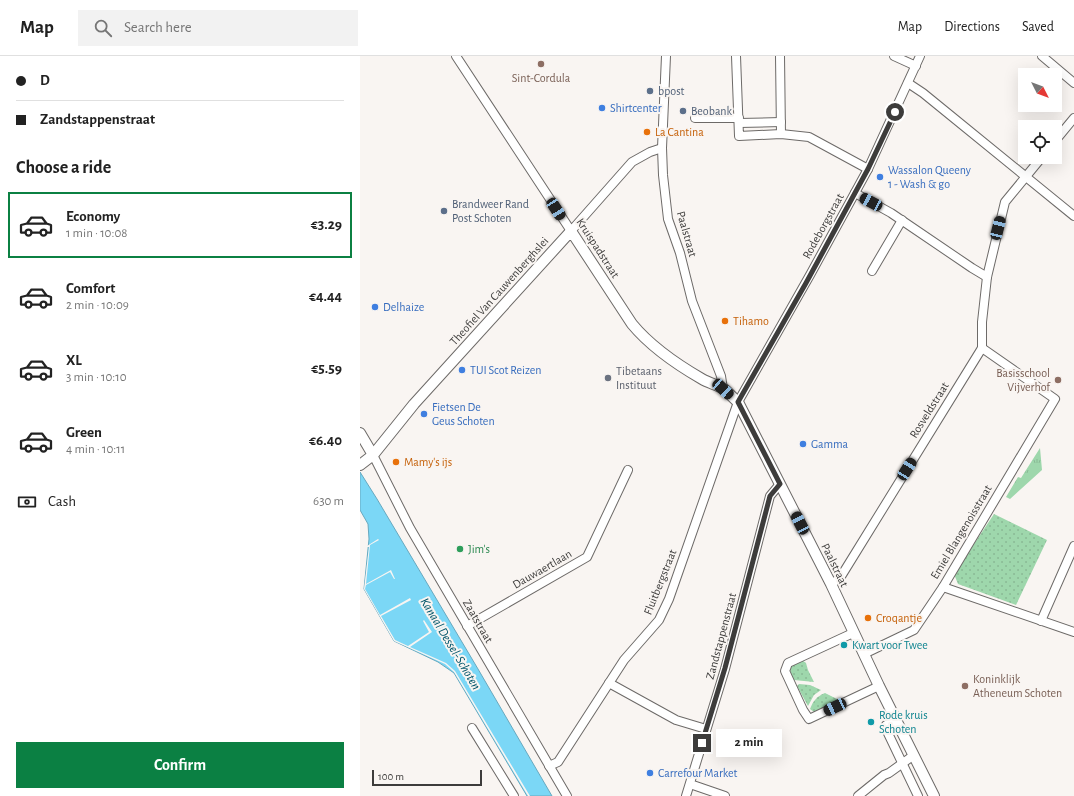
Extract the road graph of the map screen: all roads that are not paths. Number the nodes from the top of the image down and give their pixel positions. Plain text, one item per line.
1 (456, 56) edge
2 (666, 56) edge
3 (736, 56) edge
4 (780, 56) edge
5 (894, 56) edge
6 (920, 56) edge
7 (1042, 56) edge
8 (916, 66) junction
9 (908, 83) junction
10 (1074, 84) edge
11 (695, 118) dead end
12 (1074, 118) edge
13 (739, 120) junction
14 (781, 122) junction
15 (1062, 133) edge
16 (781, 134) junction
17 (662, 148) junction
18 (1036, 164) edge
19 (868, 169) junction
20 (1026, 176) junction
21 (855, 193) junction
22 (1074, 216) edge
23 (902, 220) junction
24 (571, 231) junction
25 (872, 271) dead end
26 (987, 277) junction
27 (982, 348) junction
28 (723, 389) junction
29 (738, 402) junction
30 (360, 434) edge
31 (373, 455) junction
32 (362, 464) edge
33 (628, 470) dead end
34 (780, 484) junction
35 (1074, 548) edge
36 (831, 584) junction
37 (943, 587) junction
38 (1041, 621) junction
39 (467, 626) junction
40 (1074, 632) edge
41 (853, 633) junction
42 (864, 654) junction
43 (609, 683) junction
44 (879, 686) junction
45 (896, 720) junction
46 (472, 728) dead end
47 (706, 729) junction
48 (914, 755) junction
49 (902, 764) junction
50 (549, 766) junction
51 (690, 784) junction
52 (514, 796) edge
53 (567, 796) edge
54 (686, 796) edge
55 (725, 796) edge
56 (858, 796) edge
57 (918, 796) edge
58 (934, 796) edge

1 - 24 street, Kruispadstraat
2 - 17 street, Paalstraat
3 - 13 street
4 - 14 street
5 - 8 street
6 - 8 street, Rodeborgstraat
7 - 10 street
8 - 9 street, Rodeborgstraat
9 - 19 street, Rodeborgstraat
9 - 20 street
11 - 13 street
12 - 15 street
13 - 14 street
13 - 16 street
14 - 16 street
16 - 19 street
17 - 24 street, Theofiel Van Cauwenberghslei
17 - 28 street, Paalstraat
18 - 20 street
19 - 21 street, Rodeborgstraat
20 - 22 street
20 - 26 street
21 - 23 street
21 - 29 street, Rodeborgstraat
23 - 25 street
23 - 26 street
24 - 28 street, Kruispadstraat
24 - 31 street, Theofiel Van Cauwenberghslei
26 - 27 street
27 - 36 street, Rosveldstraat
27 - 37 street, Emiel Blangenoisstraat
28 - 29 street, Kruispadstraat
29 - 34 street, Paalstraat
29 - 43 street, Fluitbergstraat
30 - 31 street
31 - 32 street, Theofiel Van Cauwenberghslei
31 - 39 street, Zaatstraat
33 - 39 street, Dauwaertlaan
34 - 36 street, Paalstraat
34 - 47 street, Zandstappenstraat
35 - 38 street
36 - 41 street, Paalstraat
37 - 38 street
37 - 42 street, Emiel Blangenoisstraat
38 - 40 street
39 - 50 street, Zaatstraat
41 - 42 street, Paalstraat
41 - 44 street
42 - 44 street, Paalstraat
43 - 47 street
43 - 50 street, Fluitbergstraat
44 - 45 street, Paalstraat
45 - 48 street, Paalstraat
45 - 49 street
46 - 52 street
47 - 51 street, Zandstappenstraat
48 - 49 street
48 - 58 street, Paalstraat
49 - 56 street
49 - 57 street
50 - 53 street, Zaatstraat
51 - 54 street, Zandstappenstraat
51 - 55 street

